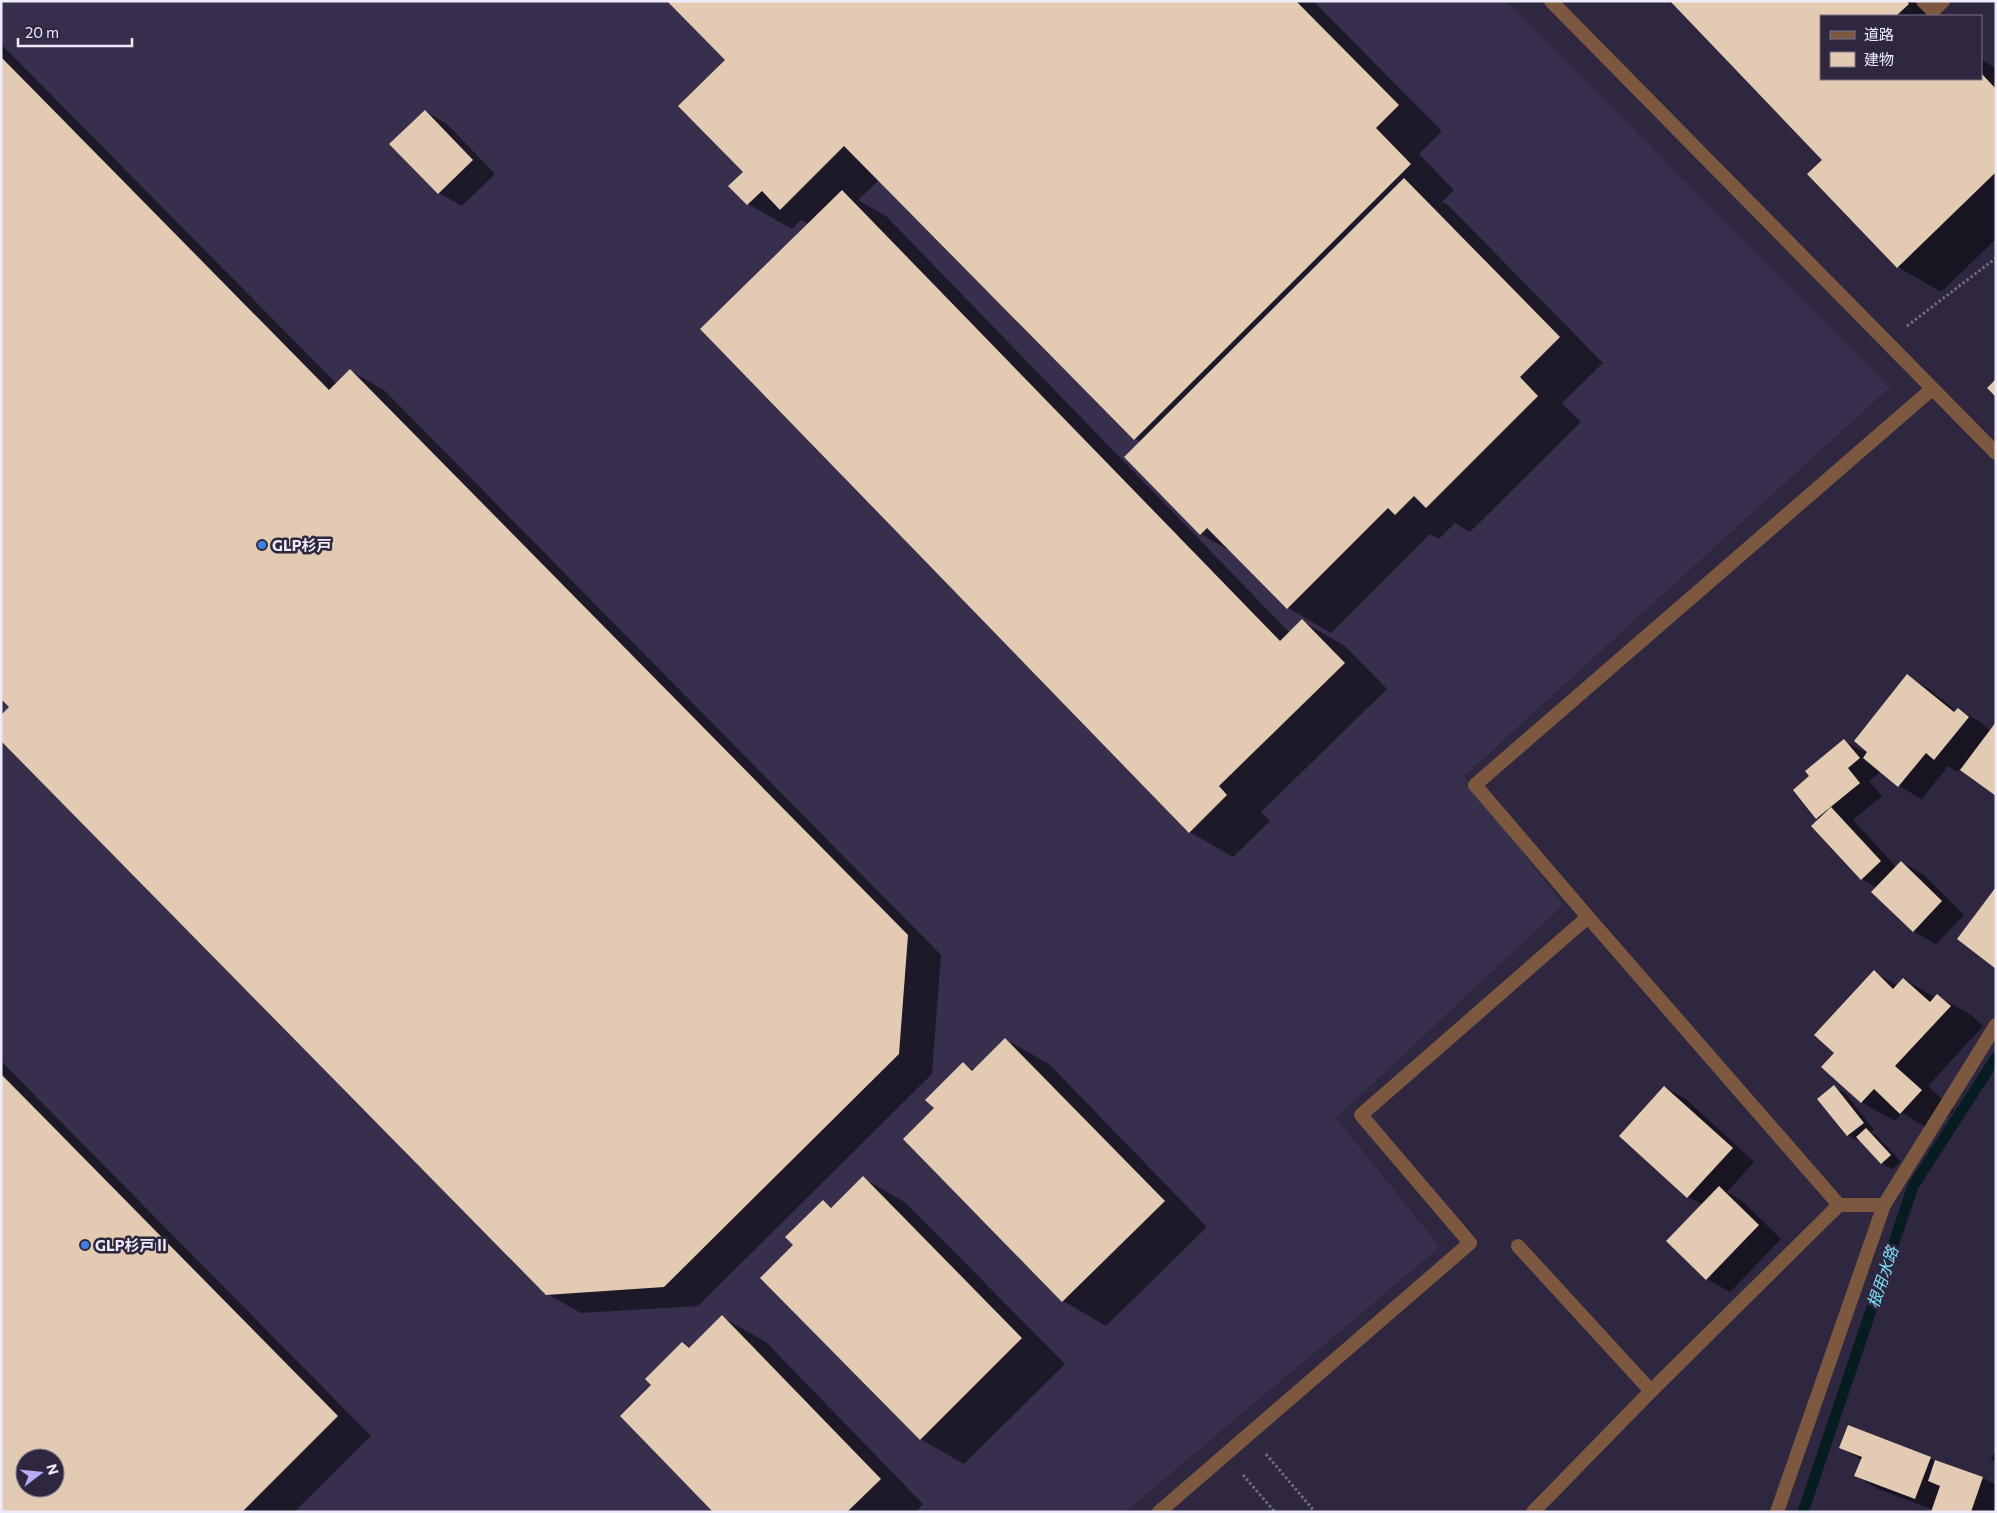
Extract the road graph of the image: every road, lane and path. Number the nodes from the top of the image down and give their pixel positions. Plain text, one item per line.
1 (1552, 1) edge
2 (1923, 1) edge
3 (1942, 1) edge
4 (1996, 258) edge
5 (1886, 342) junction
6 (1932, 389) junction
7 (1996, 453) edge
8 (1588, 917) junction
9 (1996, 1025) edge
10 (1839, 1205) junction
11 (1884, 1205) junction
12 (1518, 1246) dead end
13 (1651, 1391) junction
14 (1265, 1454) dead end
15 (1244, 1476) dead end
16 (1159, 1512) edge
17 (1275, 1512) edge
18 (1315, 1512) edge
19 (1533, 1512) edge
20 (1777, 1512) edge

1 - 5 street
2 - 3 street
4 - 5 path
5 - 6 street
6 - 7 street
6 - 8 street
8 - 10 street
8 - 16 street
9 - 11 street
10 - 11 street
10 - 13 street
11 - 20 street
12 - 13 street
13 - 19 street
14 - 18 path
15 - 17 path

